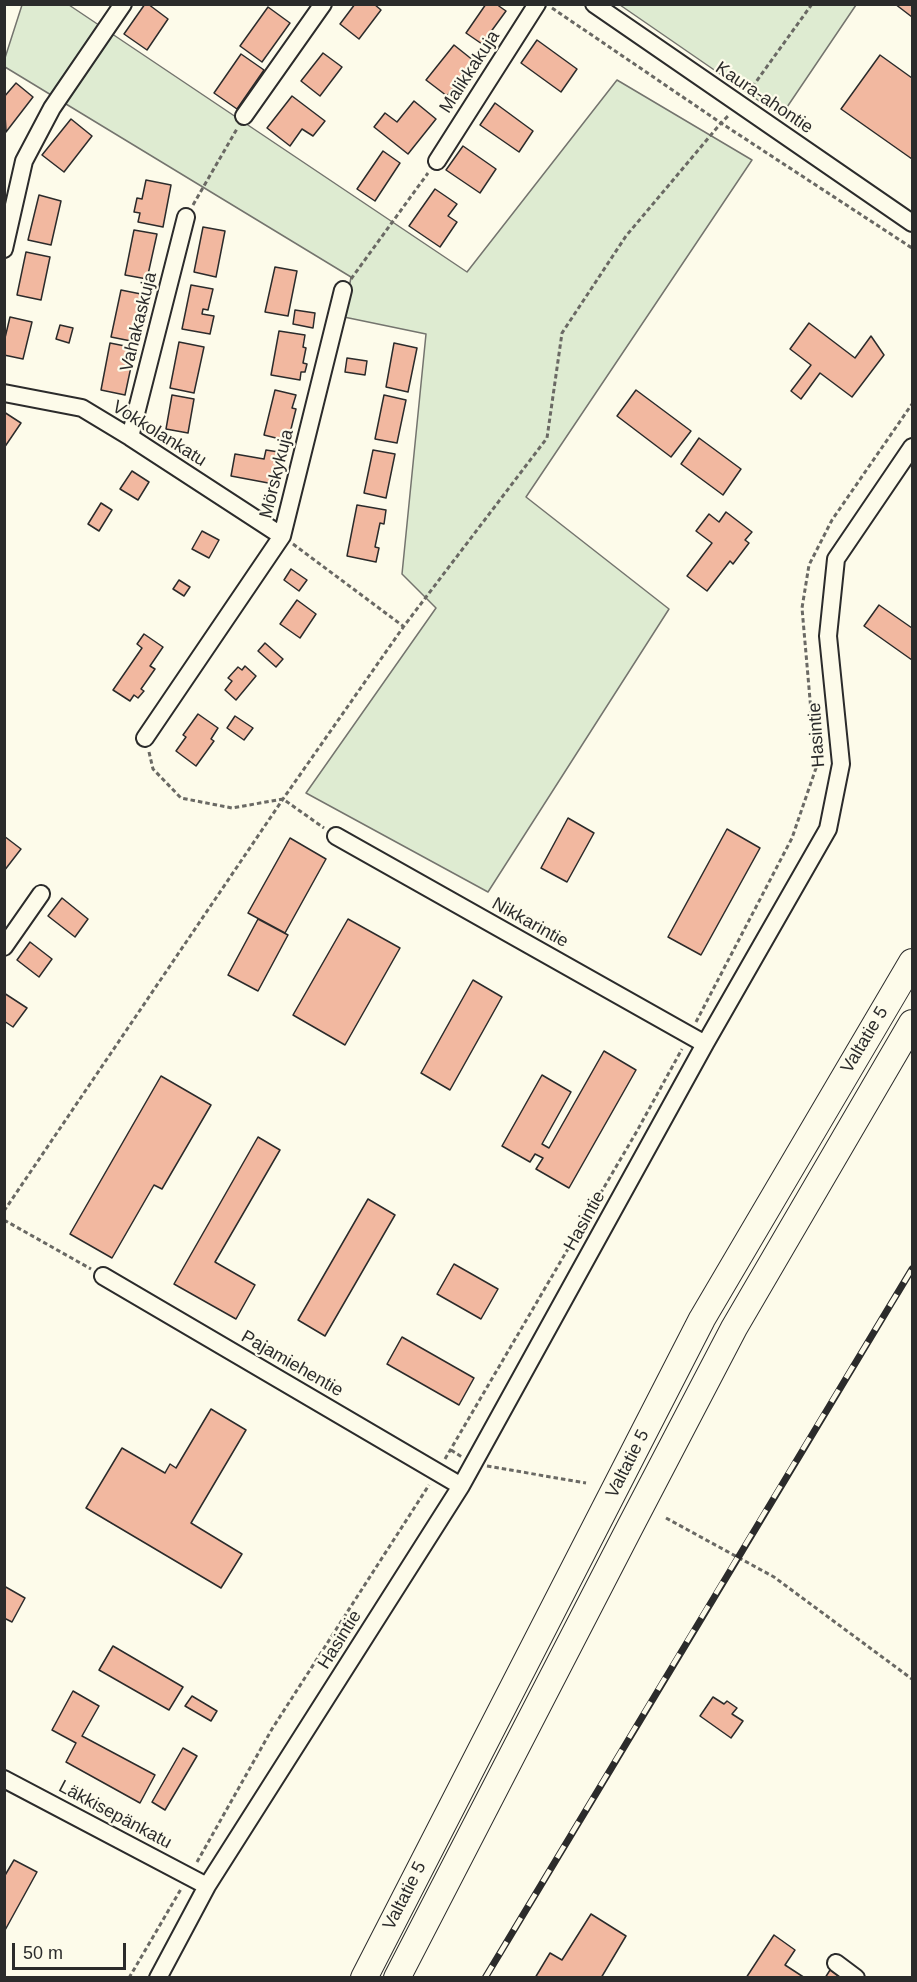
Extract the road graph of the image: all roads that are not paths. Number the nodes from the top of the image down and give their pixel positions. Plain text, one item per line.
1 (123, 4) edge
2 (322, 4) edge
3 (537, 4) edge
4 (594, 4) edge
5 (244, 116) road end
6 (437, 161) road end
7 (186, 217) road end
8 (912, 223) edge
9 (4, 249) edge
10 (343, 290) road end
11 (4, 393) edge
12 (130, 437) junction
13 (912, 447) edge
14 (282, 536) junction
15 (145, 738) road end
16 (336, 836) road end
17 (41, 894) dead end
18 (4, 947) edge
19 (912, 962) edge
20 (912, 1023) edge
21 (705, 1044) junction
22 (103, 1276) road end
23 (461, 1486) junction
24 (4, 1779) edge
25 (207, 1886) junction
26 (836, 1963) dead end
27 (365, 1973) edge
28 (158, 1977) edge
29 (397, 1977) edge
30 (856, 1977) edge

1 - 9 street
2 - 5 street
3 - 6 street, Malikkakuja
4 - 8 street, Kaura-ahontie
7 - 12 street, Vahakaskuja
10 - 14 street, Mörskykuja
11 - 12 street, Vokkolankatu
12 - 14 street, Vokkolankatu
13 - 21 street, Hasintie
14 - 15 street, Mörskykuja
16 - 21 street, Nikkarintie
17 - 18 street
19 - 27 highway, Valtatie 5
20 - 29 highway, Valtatie 5
21 - 23 street, Hasintie
22 - 23 street, Pajamiehentie
23 - 25 street, Hasintie
24 - 25 street, Läkkisepänkatu
25 - 28 street, Hasintie
26 - 30 street

